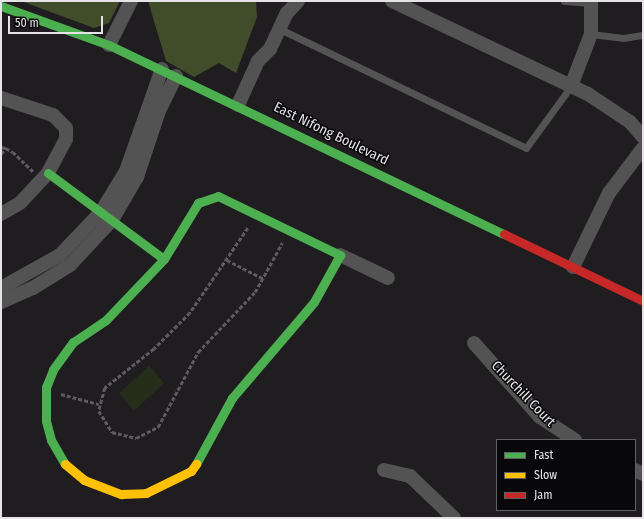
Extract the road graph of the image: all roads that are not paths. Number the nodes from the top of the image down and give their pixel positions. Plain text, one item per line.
1 (130, 1) edge
2 (298, 1) edge
3 (392, 1) edge
4 (564, 1) edge
5 (592, 2) edge
6 (1, 6) edge
7 (282, 30) junction
8 (591, 34) junction
9 (643, 35) edge
10 (109, 45) junction
11 (162, 69) junction
12 (176, 76) junction
13 (571, 86) junction
14 (1, 98) edge
15 (238, 105) junction
16 (643, 136) edge
17 (143, 140) junction
18 (643, 148) edge
19 (45, 177) junction
20 (1, 214) edge
21 (106, 216) junction
22 (340, 255) junction
23 (164, 259) junction
24 (573, 267) junction
25 (388, 278) dead end
26 (1, 288) edge
27 (643, 301) edge
28 (1, 302) edge
29 (474, 343) dead end
30 (573, 439) edge
31 (384, 470) dead end
32 (454, 518) edge

1 - 10 street
2 - 7 street
3 - 13 street
4 - 5 lane
5 - 8 street
6 - 10 street, East Nifong Boulevard
7 - 13 lane
7 - 15 street
8 - 9 lane
8 - 13 street
10 - 11 street, East Nifong Boulevard
11 - 12 street, East Nifong Boulevard
11 - 17 street
12 - 15 street, East Nifong Boulevard
12 - 17 street
13 - 16 street
14 - 19 street
15 - 24 street, East Nifong Boulevard
17 - 21 street
18 - 24 street
19 - 20 street
19 - 21 street
21 - 23 street
21 - 26 street
21 - 28 street
22 - 23 street
22 - 23 street
22 - 25 street
24 - 27 street, East Nifong Boulevard
29 - 30 street, Churchill Court
31 - 32 street

